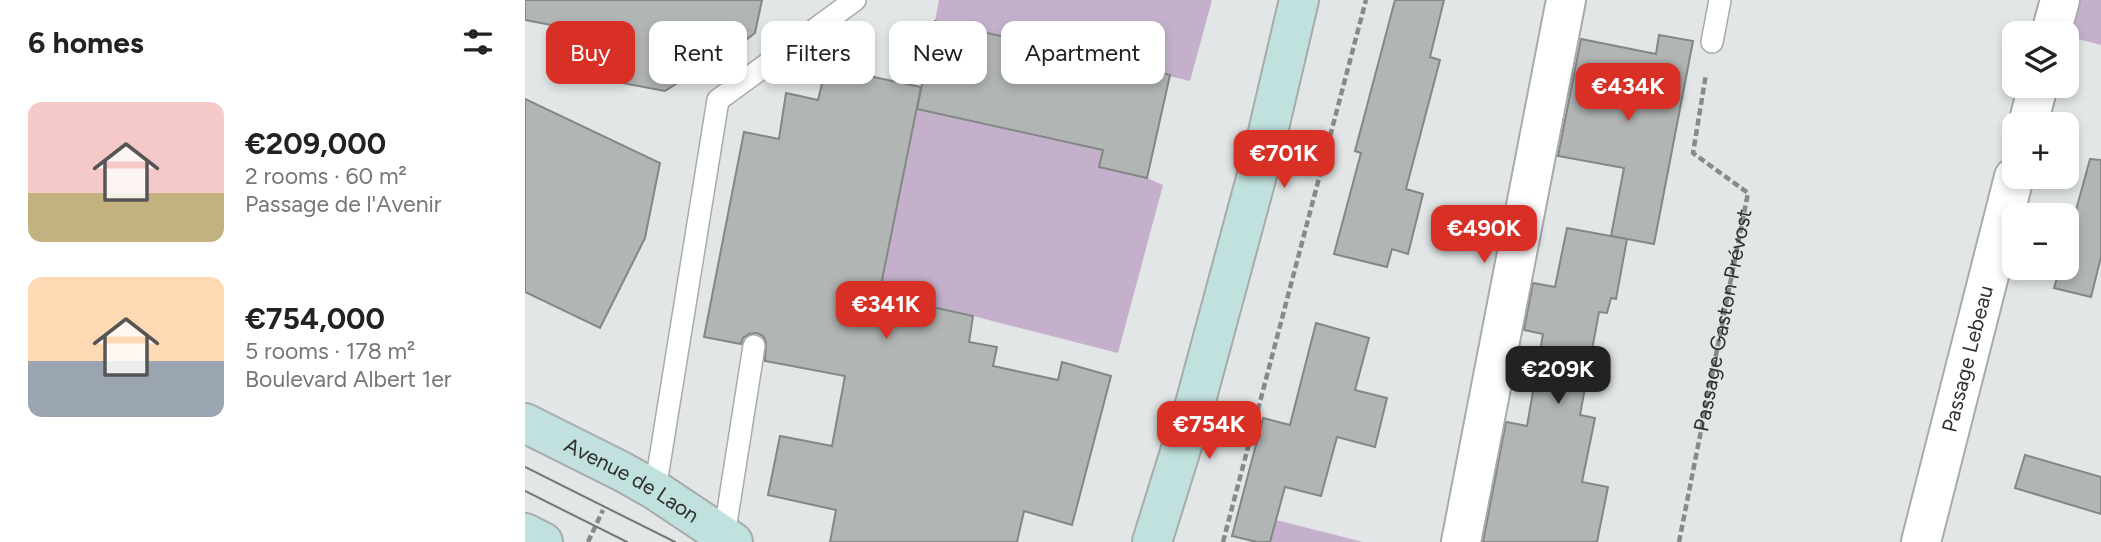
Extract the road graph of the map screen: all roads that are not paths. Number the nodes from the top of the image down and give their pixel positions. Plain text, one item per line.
1 (855, 0) edge
2 (1299, 0) edge
3 (1566, 0) edge
4 (1720, 0) edge
5 (2060, 0) edge
6 (2054, 21) edge
7 (1712, 43) road end
8 (2011, 189) edge
9 (754, 346) dead end
10 (525, 423) edge
11 (655, 490) junction
12 (525, 533) edge
13 (729, 539) edge
14 (544, 542) edge
15 (1152, 542) edge
16 (1461, 542) edge
17 (1921, 542) edge

1 - 11 lane
2 - 15 main road
3 - 16 street
4 - 7 lane
5 - 6 street
8 - 17 street, Passage Lebeau
9 - 13 lane
10 - 11 main road, Avenue de Laon
11 - 13 main road, Avenue de Laon
12 - 14 main road

